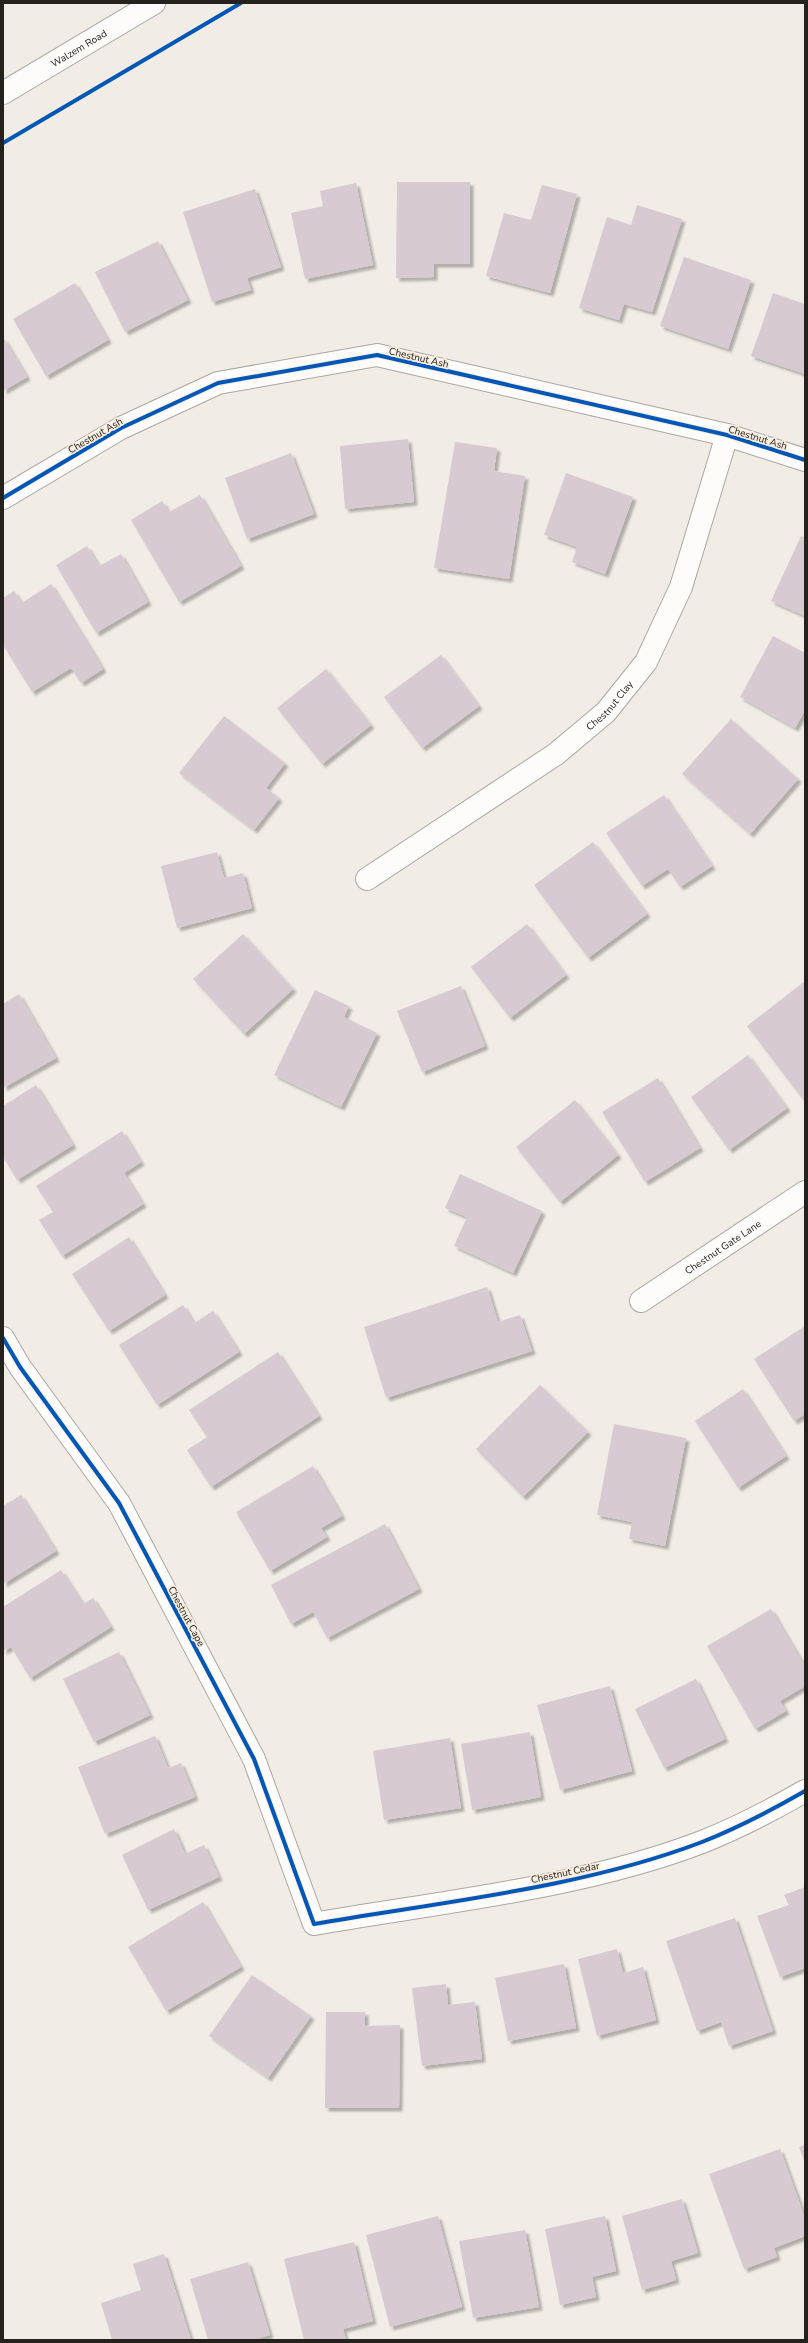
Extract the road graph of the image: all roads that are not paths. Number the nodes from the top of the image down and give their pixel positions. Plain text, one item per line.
1 (154, 3) edge
2 (3, 93) edge
3 (727, 435) junction
4 (805, 460) edge
5 (3, 498) edge
6 (367, 879) dead end
7 (805, 1192) edge
8 (641, 1301) dead end
9 (3, 1338) edge
10 (805, 1791) edge
11 (314, 1924) joint

1 - 2 street, Walzem Road
3 - 4 street, Chestnut Ash
3 - 5 street, Chestnut Ash
3 - 6 street, Chestnut Clay
7 - 8 street, Chestnut Gate Lane
9 - 11 street, Chestnut Cape
10 - 11 street, Chestnut Cedar

